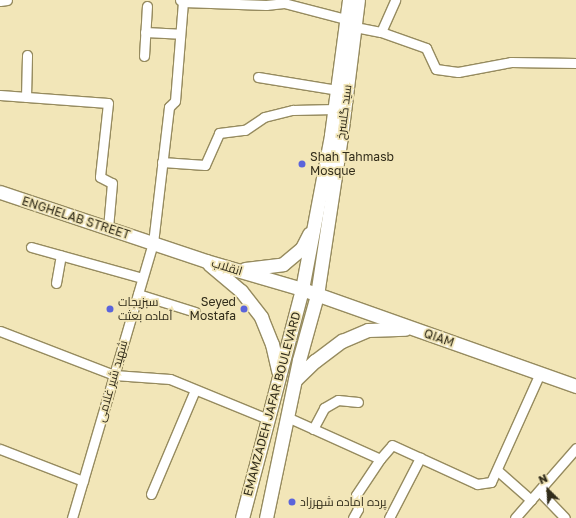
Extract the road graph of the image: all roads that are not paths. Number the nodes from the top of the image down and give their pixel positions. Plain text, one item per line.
1 (7, 0) edge
2 (349, 0) edge
3 (358, 0) edge
4 (396, 0) edge
5 (0, 1) edge
6 (182, 1) edge
7 (284, 1) edge
8 (147, 6) dead end
9 (350, 23) junction
10 (145, 32) junction
11 (381, 32) junction
12 (180, 34) junction
13 (26, 55) dead end
14 (144, 56) dead end
15 (576, 63) edge
16 (258, 77) dead end
17 (337, 90) junction
18 (0, 95) edge
19 (26, 97) junction
20 (335, 110) junction
21 (162, 162) junction
22 (0, 192) edge
23 (315, 224) junction
24 (108, 228) junction
25 (153, 243) junction
26 (31, 247) dead end
27 (61, 255) junction
28 (206, 261) junction
29 (237, 270) junction
30 (142, 278) junction
31 (56, 283) dead end
32 (302, 290) junction
33 (138, 294) junction
34 (317, 295) junction
35 (196, 312) dead end
36 (411, 328) junction
37 (0, 331) edge
38 (283, 359) junction
39 (299, 360) junction
40 (278, 371) junction
41 (540, 373) junction
42 (114, 375) junction
43 (295, 380) junction
44 (576, 386) edge
45 (195, 390) junction
46 (358, 402) dead end
47 (287, 417) junction
48 (268, 419) junction
49 (313, 429) junction
50 (576, 448) edge
51 (0, 449) edge
52 (420, 458) junction
53 (380, 459) junction
54 (498, 471) junction
55 (83, 481) junction
56 (539, 491) junction
57 (151, 494) dead end
58 (531, 500) junction
59 (72, 518) edge
60 (242, 518) edge
61 (266, 518) edge
62 (353, 518) edge
63 (389, 518) edge
64 (515, 518) edge
65 (565, 518) edge

1 - 5 street
2 - 9 main road, سید گلسرخ
3 - 9 main road, سید گلسرخ
4 - 11 street
6 - 7 street
6 - 12 street, شهید شیر غلامی
7 - 9 street
8 - 10 street
9 - 11 street
9 - 17 main road, سید گلسرخ
9 - 34 main road, سید گلسرخ
10 - 12 street
10 - 14 street
11 - 15 street
12 - 21 street, شهید شیر غلامی
13 - 19 street
16 - 17 street
17 - 20 main road, سید گلسرخ
18 - 19 street
19 - 24 street
20 - 21 street
20 - 23 main road, سید گلسرخ
21 - 25 street, شهید شیر غلامی
22 - 24 main road, ENGHELAB STREET
23 - 29 main road
23 - 32 main road, سید گلسرخ
24 - 25 main road, ENGHELAB STREET
25 - 28 main road, انقلاب
25 - 30 street, شهید شیر غلامی
26 - 27 street
27 - 30 street
27 - 31 street
28 - 29 main road, انقلاب
28 - 40 main road
29 - 32 main road, انقلاب
30 - 33 street, شهید شیر غلامی
32 - 34 main road, QIAM
32 - 38 main road, EMAMZADEH JAFAR BOULEVARD
33 - 35 street
33 - 42 street, شهید شیر غلامی
34 - 36 main road, QIAM
34 - 39 main road, EMAMZADEH JAFAR BOULEVARD
36 - 41 main road, QIAM
36 - 43 main road
37 - 42 street
38 - 39 main road
38 - 40 main road, EMAMZADEH JAFAR BOULEVARD
39 - 43 main road, EMAMZADEH JAFAR BOULEVARD
40 - 48 main road, EMAMZADEH JAFAR BOULEVARD
41 - 44 main road, QIAM
41 - 54 street
42 - 45 street
42 - 55 street, شهید شیر غلامی
43 - 47 main road, EMAMZADEH JAFAR BOULEVARD
45 - 48 street
45 - 57 street
46 - 49 street
47 - 49 street
47 - 61 main road, EMAMZADEH JAFAR BOULEVARD
48 - 60 main road, EMAMZADEH JAFAR BOULEVARD
49 - 53 street
50 - 56 street
51 - 55 street
52 - 53 street
52 - 54 street
52 - 63 street
53 - 62 street
54 - 58 street
55 - 59 street, شهید شیر غلامی
56 - 58 street
56 - 65 street
58 - 64 street

